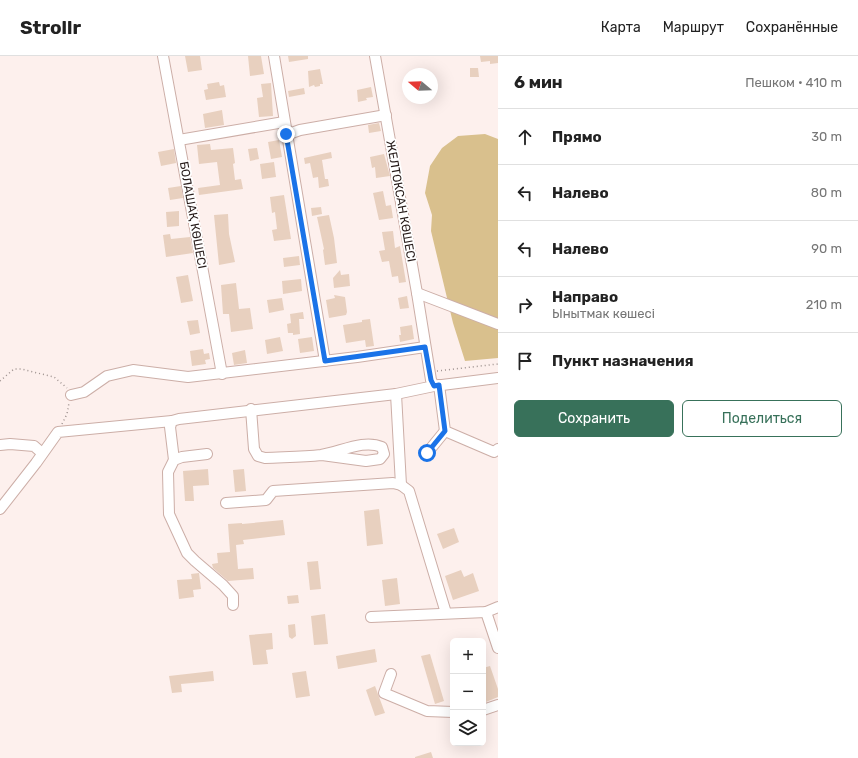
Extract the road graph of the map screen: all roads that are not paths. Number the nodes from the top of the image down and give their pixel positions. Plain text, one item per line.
1 (163, 56) edge
2 (274, 56) edge
3 (375, 56) edge
4 (386, 115) junction
5 (284, 122) junction
6 (286, 134) junction
7 (179, 140) junction
8 (417, 293) junction
9 (498, 324) edge
10 (425, 347) junction
11 (325, 361) junction
12 (222, 374) junction
13 (498, 376) edge
14 (437, 386) junction
15 (396, 394) junction
16 (70, 395) road end
17 (251, 409) junction
18 (172, 421) junction
19 (445, 431) junction
20 (0, 445) edge
21 (498, 449) edge
22 (42, 453) junction
23 (427, 453) dead end
24 (207, 454) dead end
25 (322, 455) junction
26 (174, 460) junction
27 (401, 485) junction
28 (226, 503) dead end
29 (0, 509) edge
30 (234, 605) dead end
31 (498, 607) edge
32 (486, 612) junction
33 (446, 613) junction
34 (372, 616) dead end
35 (498, 648) edge
36 (391, 674) dead end
37 (498, 705) edge
38 (486, 709) edge
39 (450, 712) edge

1 - 7 street, БОЛАШАҚ КӨШЕСІ
2 - 5 street
3 - 4 street, ЖЕЛТОКСАН КӨШЕСІ
4 - 6 street
4 - 8 street, ЖЕЛТОКСАН КӨШЕСІ
5 - 6 street
5 - 7 street
6 - 11 street
7 - 12 street, БОЛАШАҚ КӨШЕСІ
8 - 9 street
8 - 10 street, ЖЕЛТОКСАН КӨШЕСІ
10 - 11 street
10 - 14 street, ЖЕЛТОКСАН КӨШЕСІ
11 - 12 street
12 - 16 street
13 - 14 street
14 - 15 street
14 - 19 street, ЖЕЛТОКСАН КӨШЕСІ
15 - 17 street
15 - 27 street
17 - 18 street
17 - 25 street
18 - 22 street
18 - 26 street
19 - 21 street
19 - 23 street
20 - 22 street
22 - 29 street
24 - 26 street
25 - 25 street
26 - 30 street
27 - 28 street
27 - 33 street
31 - 32 street
32 - 33 street
32 - 35 street
33 - 34 street
36 - 39 street
37 - 38 street

